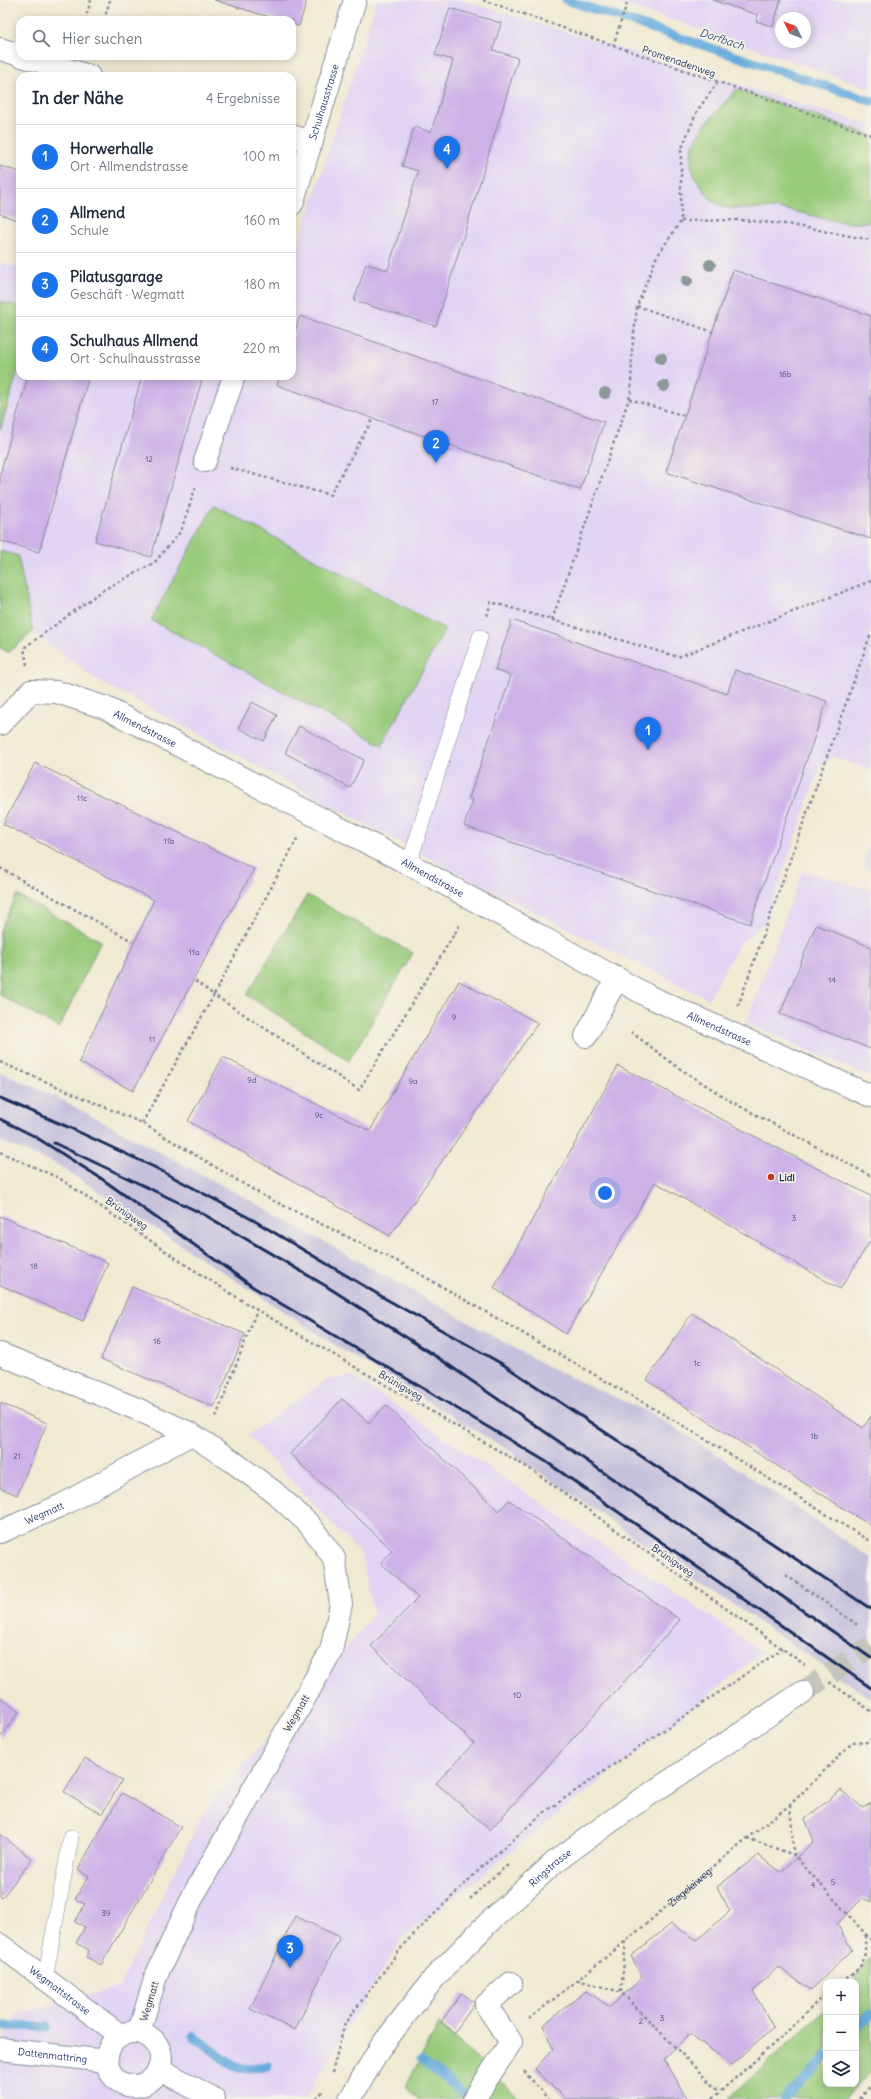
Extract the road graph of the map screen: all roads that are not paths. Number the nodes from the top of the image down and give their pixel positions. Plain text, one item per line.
1 (355, 0) edge
2 (0, 50) edge
3 (16, 55) edge
4 (35, 60) edge
5 (75, 72) edge
6 (302, 139) edge
7 (296, 178) edge
8 (233, 380) edge
9 (205, 461) road end
10 (480, 637) road end
11 (0, 724) edge
12 (409, 864) junction
13 (616, 978) junction
14 (586, 1036) dead end
15 (871, 1096) edge
16 (0, 1354) edge
17 (198, 1439) junction
18 (0, 1532) edge
19 (803, 1692) tunnel mouth
20 (71, 1837) dead end
21 (0, 1945) edge
22 (45, 1979) junction
23 (511, 1983) dead end
24 (130, 2034) junction
25 (0, 2049) edge
26 (106, 2062) junction
27 (159, 2070) junction
28 (214, 2099) edge
29 (350, 2099) edge
30 (474, 2099) edge

1 - 6 street, Schulhausstrasse
2 - 3 street
4 - 5 street
6 - 7 street, Schulhausstrasse
8 - 9 street
10 - 12 lane
11 - 12 street, Allmendstrasse
12 - 13 street, Allmendstrasse
13 - 14 street
13 - 15 street, Allmendstrasse
16 - 17 street, Wegmatt
17 - 18 street, Wegmatt
17 - 24 street, Wegmatt
19 - 29 street, Ringstrasse
20 - 22 lane
21 - 22 street, Wegmattstrasse
22 - 24 street, Wegmattstrasse
23 - 30 street
24 - 26 street
24 - 27 street
25 - 26 street, Dattenmattring
26 - 27 street
27 - 28 street

